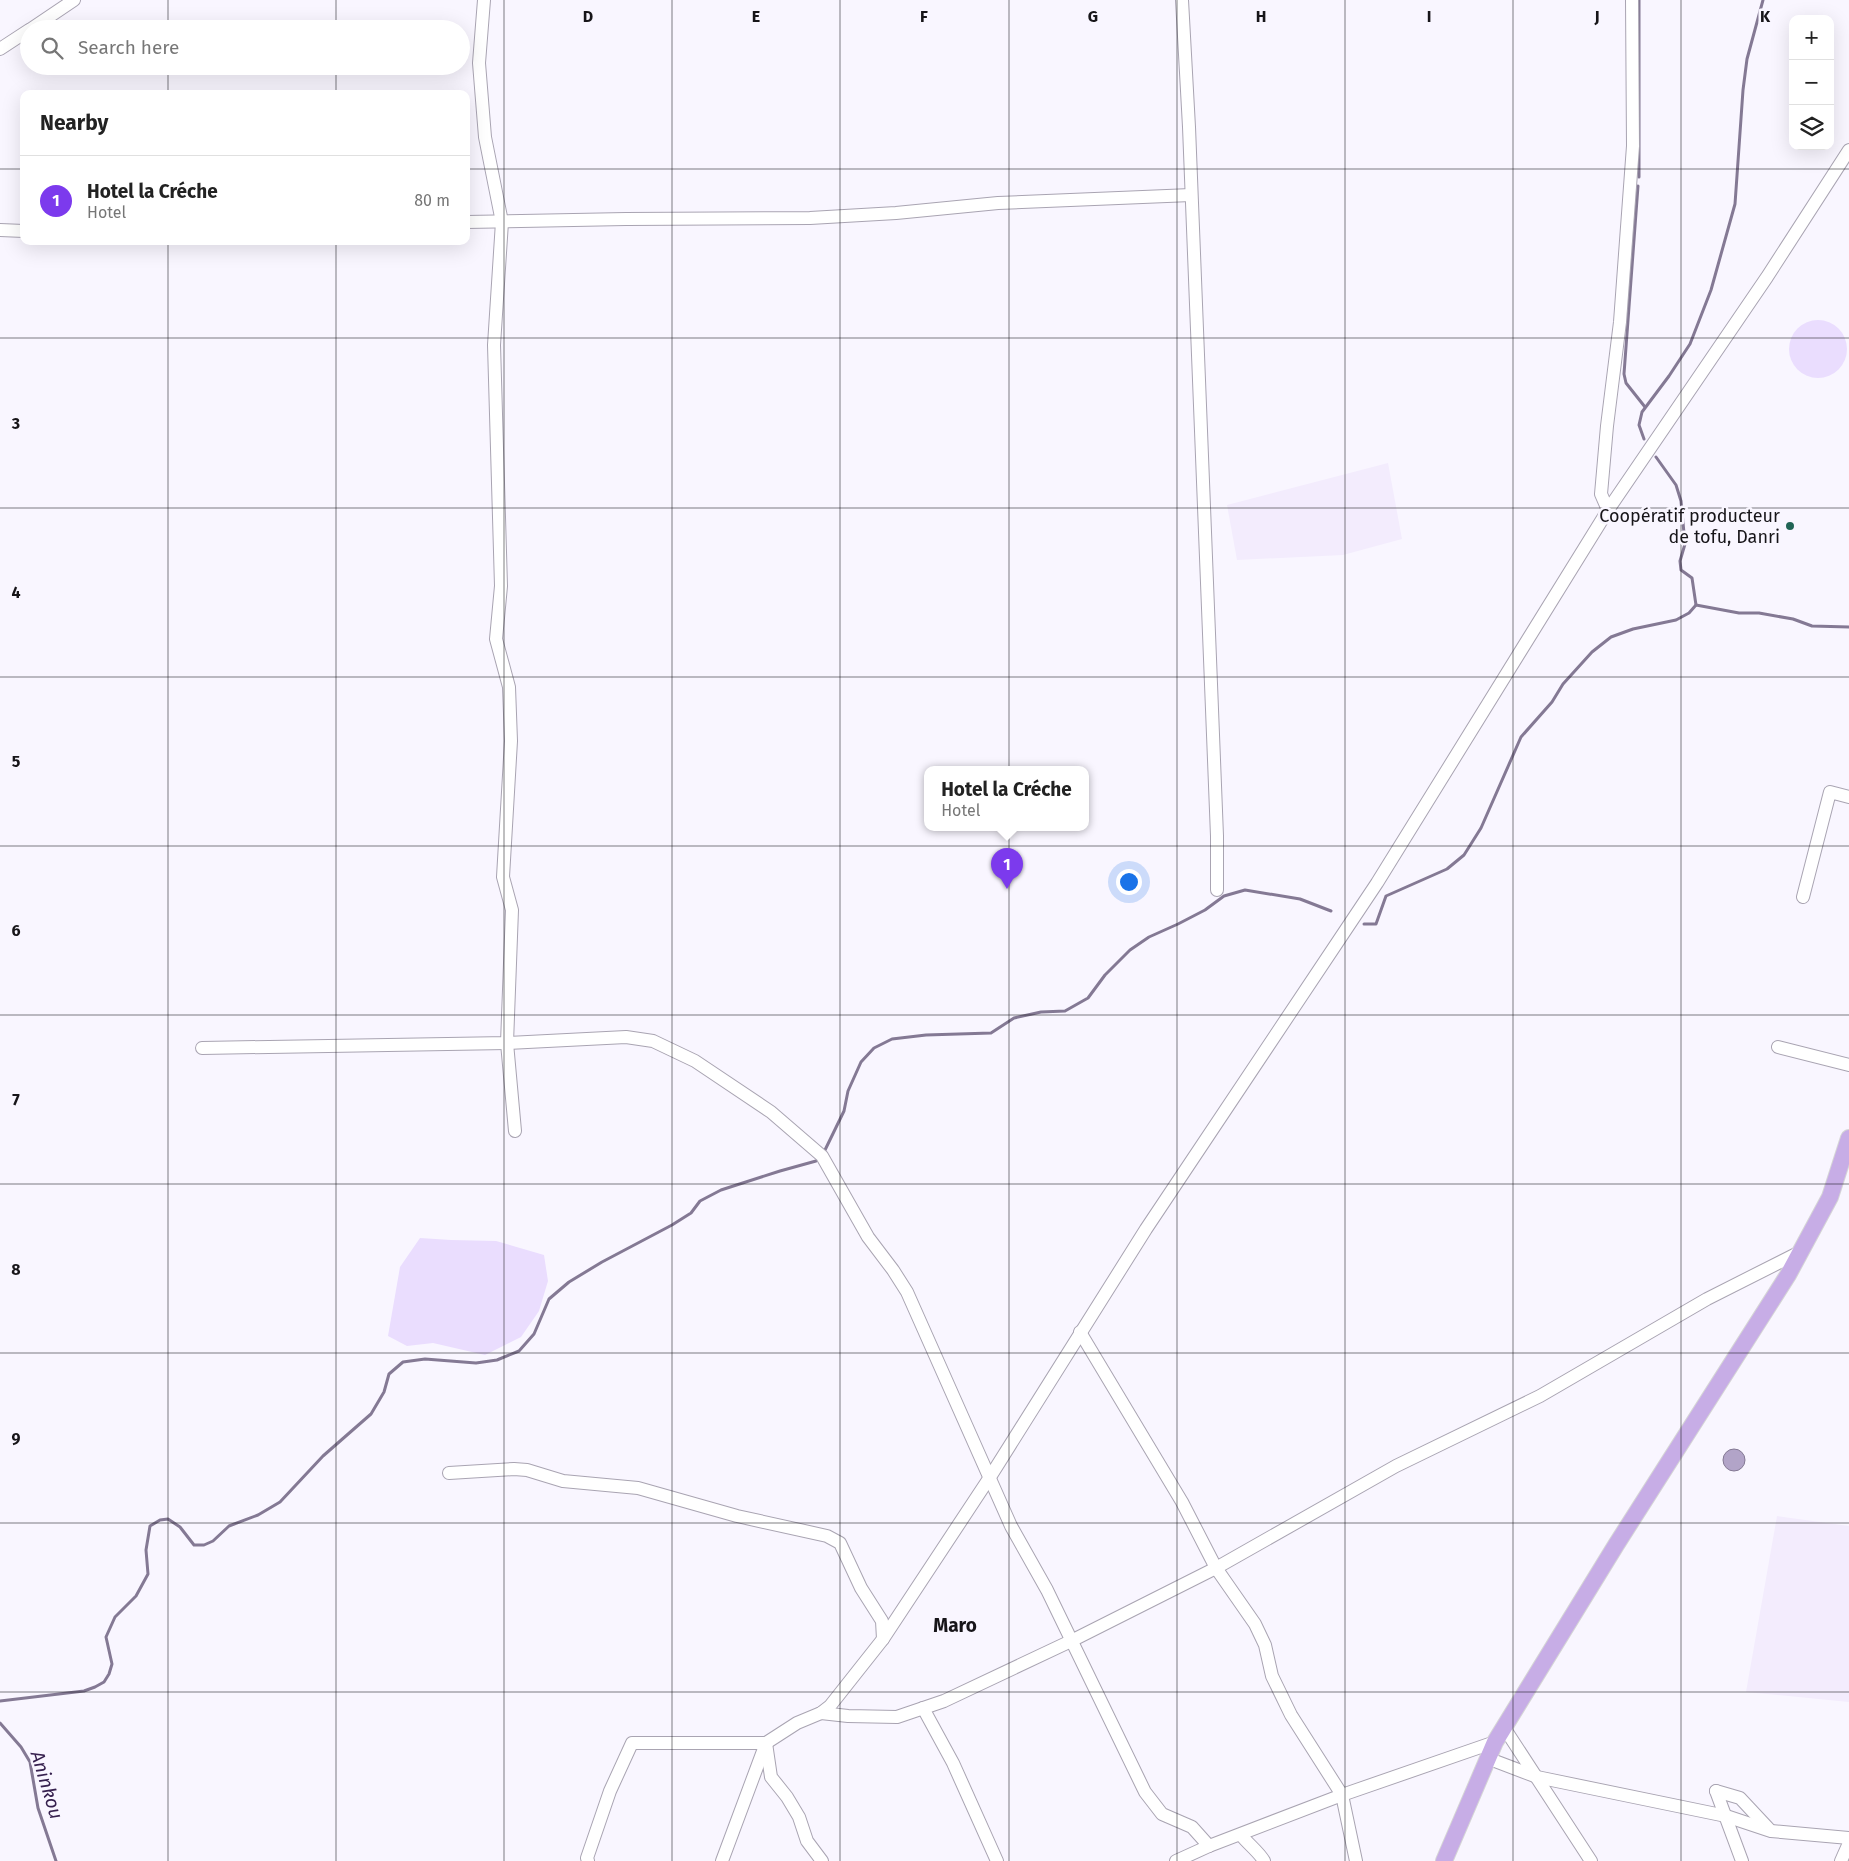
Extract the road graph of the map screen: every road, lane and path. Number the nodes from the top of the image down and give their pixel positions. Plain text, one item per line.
1 (74, 0) edge
2 (484, 0) edge
3 (1182, 0) edge
4 (1632, 0) edge
5 (45, 20) edge
6 (20, 36) edge
7 (0, 49) edge
8 (1849, 150) edge
9 (1191, 195) junction
10 (470, 222) edge
11 (502, 222) junction
12 (0, 230) edge
13 (20, 230) edge
14 (1608, 510) junction
15 (1849, 797) edge
16 (1218, 890) dead end
17 (1803, 897) dead end
18 (507, 1043) junction
19 (1778, 1047) dead end
20 (202, 1048) dead end
21 (1849, 1065) edge
22 (515, 1131) dead end
23 (1849, 1138) edge
24 (1800, 1252) junction
25 (1080, 1332) junction
26 (449, 1473) dead end
27 (990, 1477) junction
28 (1216, 1568) junction
29 (883, 1639) junction
30 (1071, 1641) junction
31 (923, 1708) junction
32 (821, 1713) junction
33 (1500, 1736) junction
34 (766, 1743) junction
35 (1487, 1758) junction
36 (1537, 1776) junction
37 (1342, 1795) junction
38 (1726, 1816) junction
39 (1771, 1831) junction
40 (1241, 1835) junction
41 (1849, 1838) edge
42 (1849, 1844) edge
43 (1209, 1846) junction
44 (588, 1861) edge
45 (722, 1861) edge
46 (822, 1861) edge
47 (997, 1861) edge
48 (1176, 1861) edge
49 (1264, 1861) edge
50 (1356, 1861) edge
51 (1444, 1861) edge
52 (1591, 1861) edge
53 (1742, 1861) edge
54 (1841, 1861) edge

1 - 5 street
2 - 11 street
3 - 9 street
4 - 14 street
6 - 7 street
8 - 14 street
9 - 11 street
9 - 16 street
10 - 11 street
11 - 18 street
12 - 13 street
14 - 25 street
15 - 17 street
18 - 20 street
18 - 22 street
18 - 27 street
19 - 21 street
23 - 24 main road
24 - 28 street
24 - 33 main road
25 - 27 street
25 - 28 street
26 - 29 street
27 - 29 street
27 - 30 street
28 - 30 street
28 - 37 street
29 - 32 street
30 - 31 street
30 - 43 street
31 - 32 street
31 - 47 street
32 - 34 street
33 - 35 main road
33 - 36 street
33 - 37 street
34 - 44 street
34 - 45 street
34 - 46 street
35 - 36 street
35 - 51 main road
36 - 38 street
36 - 52 street
37 - 40 street
37 - 50 street
38 - 39 street
38 - 39 street
38 - 53 street
39 - 41 street
40 - 43 street
40 - 49 street
42 - 54 street
43 - 48 street

